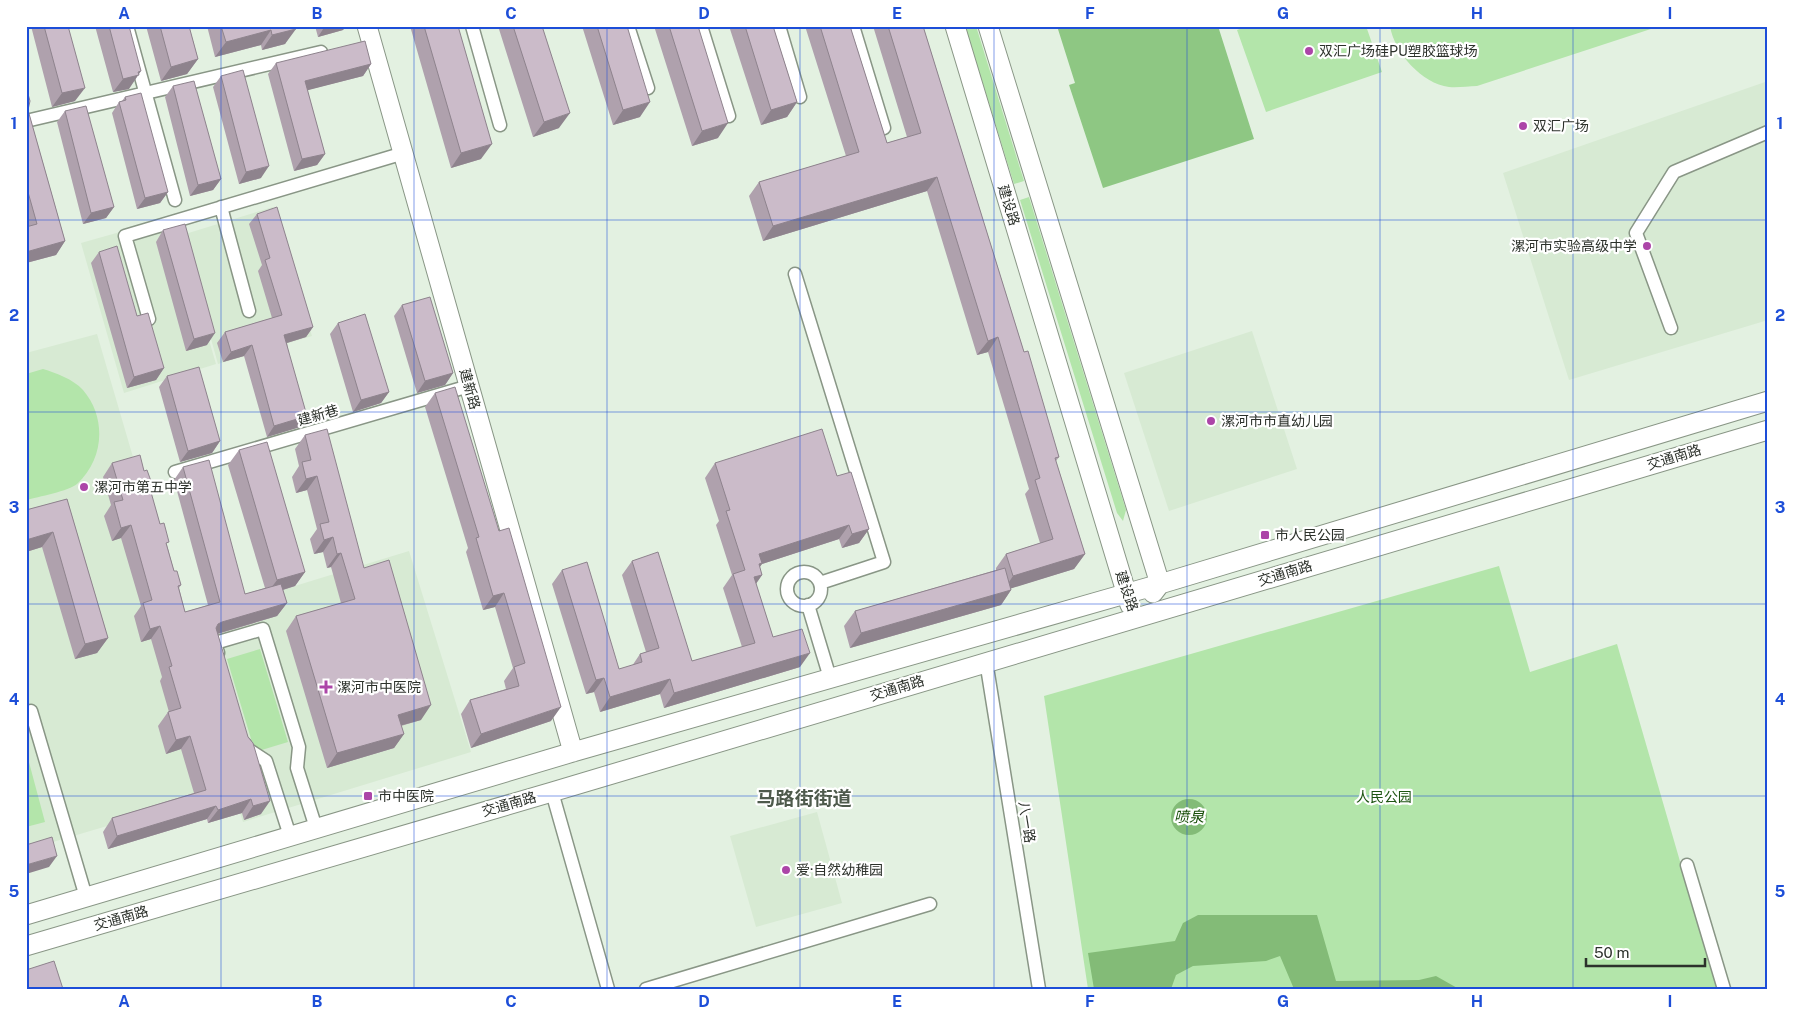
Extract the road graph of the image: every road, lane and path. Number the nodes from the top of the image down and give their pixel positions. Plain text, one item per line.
1 (128, 26) edge
2 (472, 26) edge
3 (628, 26) edge
4 (701, 26) edge
5 (779, 26) edge
6 (853, 26) edge
7 (955, 26) edge
8 (988, 26) edge
9 (367, 37) edge
10 (334, 49) edge
11 (648, 88) edge
12 (145, 93) junction
13 (800, 97) dead end
14 (729, 116) dead end
15 (26, 121) edge
16 (500, 125) dead end
17 (884, 128) edge
18 (1768, 132) edge
19 (404, 153) junction
20 (1037, 186) junction
21 (1006, 195) junction
22 (174, 200) dead end
23 (221, 207) junction
24 (795, 274) dead end
25 (249, 311) dead end
26 (149, 319) edge
27 (1671, 328) dead end
28 (470, 386) junction
29 (1768, 401) edge
30 (1768, 430) edge
31 (175, 472) dead end
32 (820, 583) junction
33 (1160, 584) junction
34 (1127, 594) junction
35 (808, 606) junction
36 (1135, 618) junction
37 (986, 661) junction
38 (221, 662) edge
39 (830, 678) junction
40 (838, 706) junction
41 (31, 711) dead end
42 (241, 729) edge
43 (573, 752) junction
44 (552, 792) junction
45 (316, 828) junction
46 (290, 836) junction
47 (1687, 865) dead end
48 (86, 897) junction
49 (930, 904) dead end
50 (26, 915) edge
51 (26, 946) edge
52 (608, 989) edge
53 (646, 989) edge
54 (1039, 989) edge
55 (1724, 989) edge

1 - 12 street
2 - 16 street
3 - 11 street
4 - 14 street
5 - 13 street
6 - 17 street
7 - 21 main road, 建设路
8 - 20 main road
9 - 19 main road, 建新路
10 - 12 street
12 - 15 street
12 - 22 street
18 - 27 street
19 - 23 street
19 - 28 main road, 建新路
20 - 21 main road
20 - 33 main road
21 - 34 main road, 建设路
23 - 25 street
23 - 26 street
24 - 32 street
28 - 31 street, 建新巷
28 - 43 main road, 建新路
29 - 33 main road, 交通南路
30 - 36 main road, 交通南路
32 - 35 street
32 - 35 street
33 - 34 main road, 交通南路
33 - 36 main road, 建设路
34 - 36 main road, 建设路
34 - 39 main road, 交通南路
35 - 39 street
36 - 37 main road, 交通南路
37 - 40 main road, 交通南路
37 - 54 street, 八一路
38 - 45 street
39 - 40 main road
39 - 43 main road, 交通南路
40 - 44 main road, 交通南路
41 - 48 street
42 - 46 street
43 - 45 main road, 交通南路
44 - 51 main road, 交通南路
44 - 52 street
45 - 46 main road, 交通南路
46 - 48 main road, 交通南路
47 - 55 street
48 - 50 main road, 交通南路
49 - 53 street

